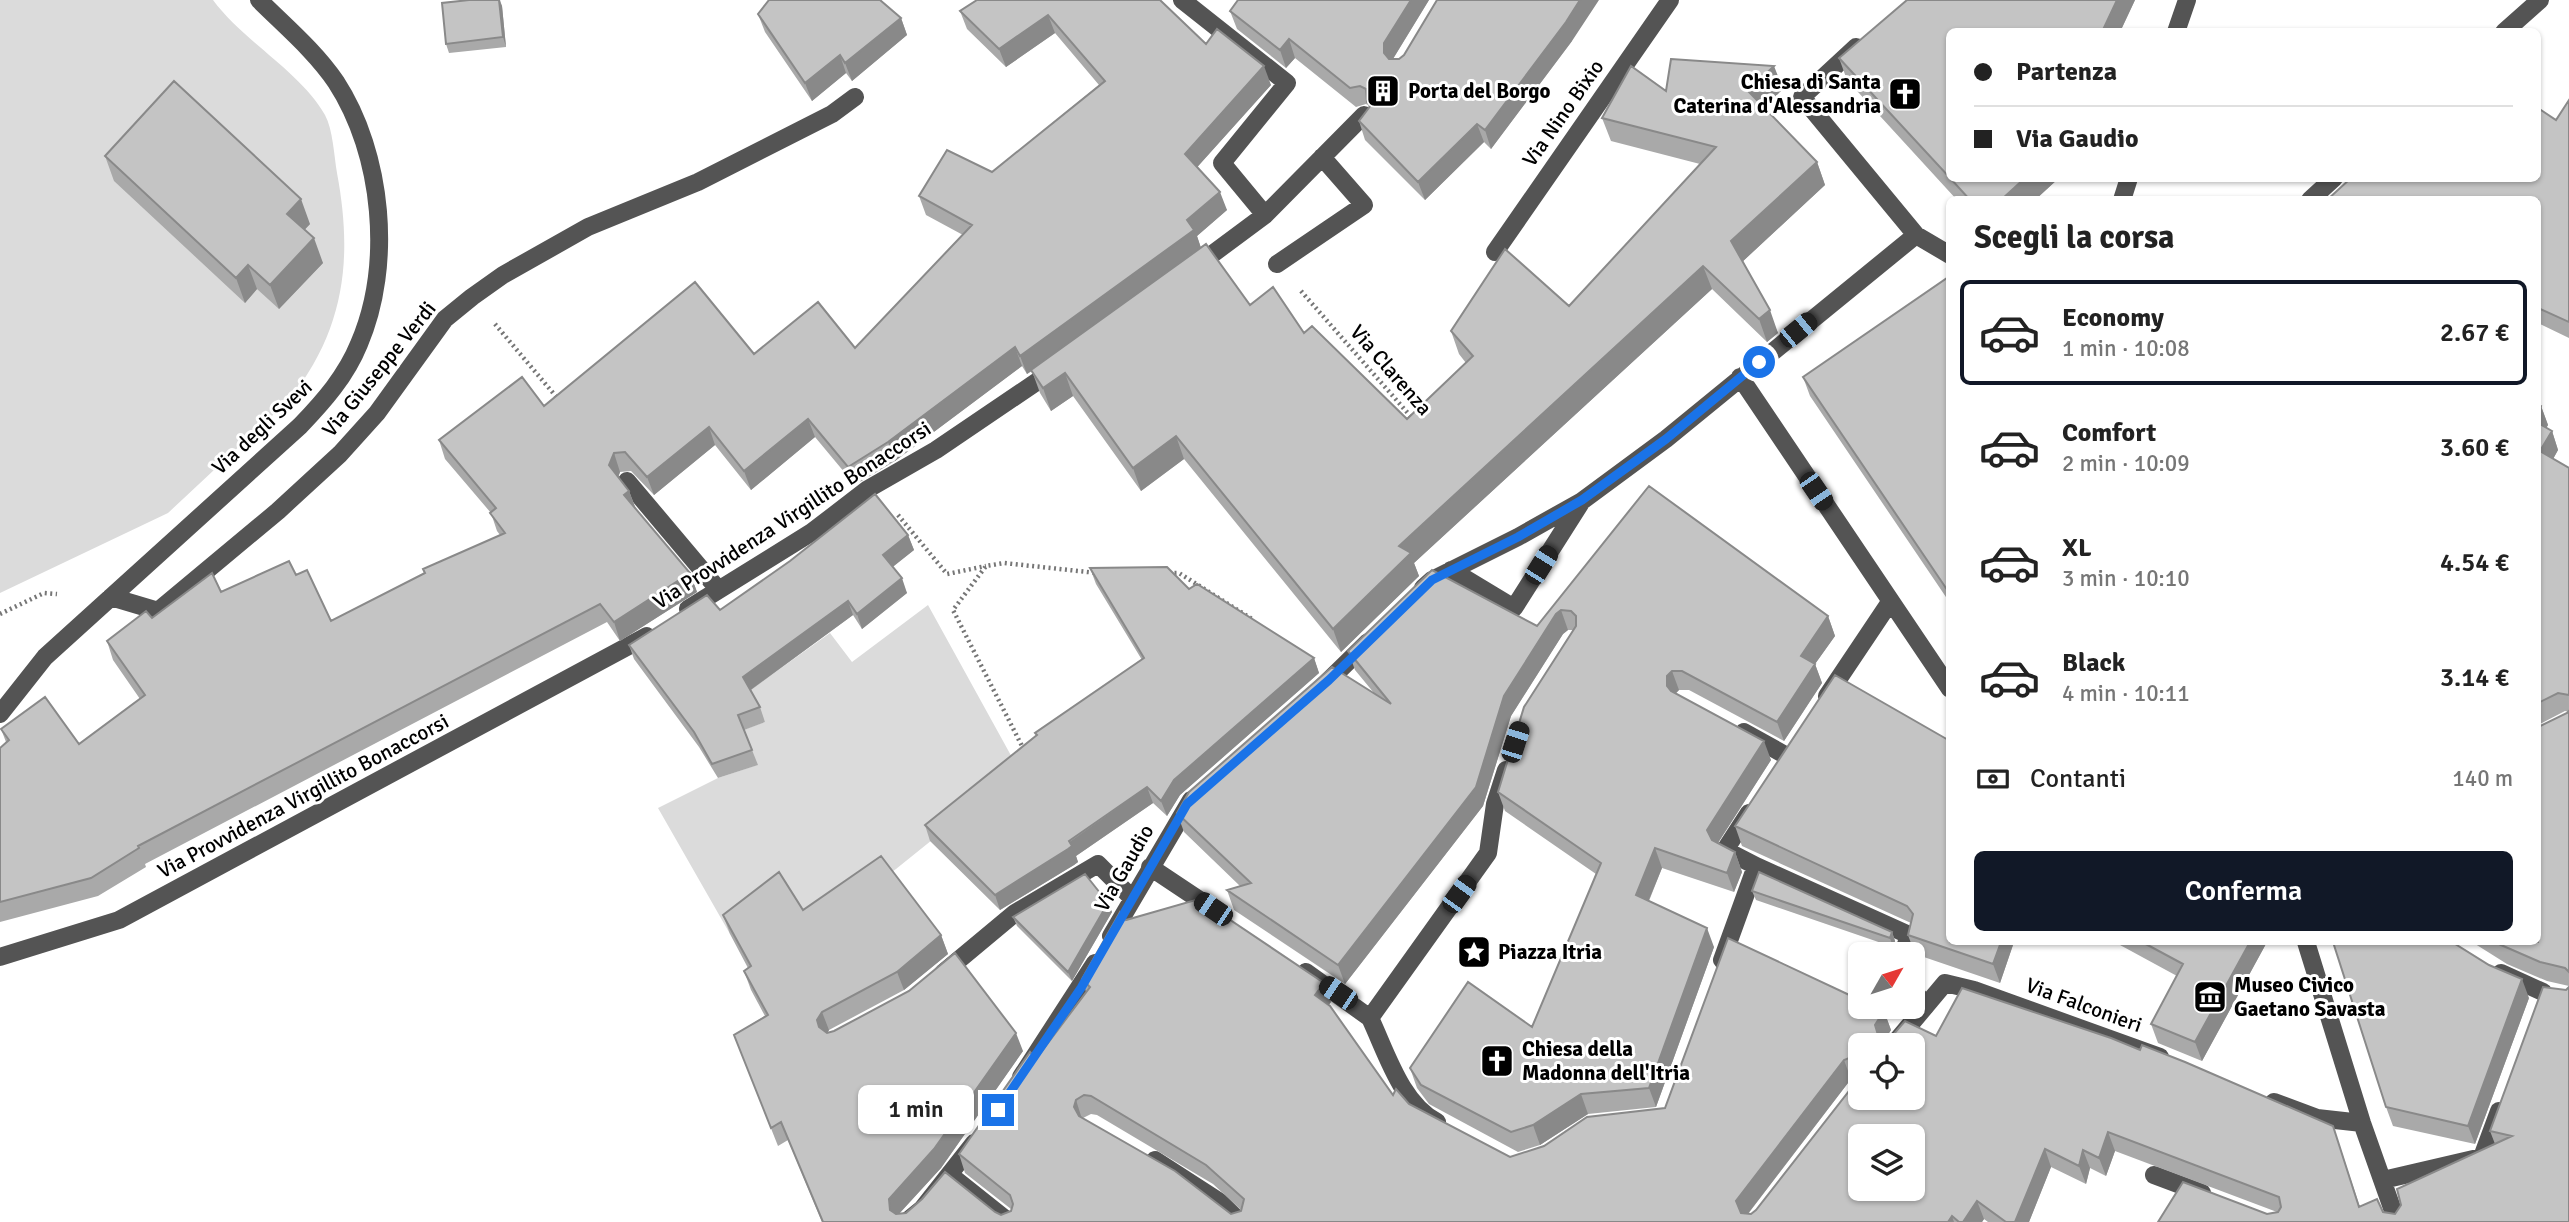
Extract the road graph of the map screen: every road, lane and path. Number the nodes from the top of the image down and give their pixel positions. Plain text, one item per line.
1 (259, 0) edge
2 (1182, 0) edge
3 (1670, 0) edge
4 (2187, 0) edge
5 (2540, 0) edge
6 (2177, 28) edge
7 (2508, 28) edge
8 (1869, 35) edge
9 (855, 97) dead end
10 (1364, 115) edge
11 (1322, 157) junction
12 (2330, 182) edge
13 (2314, 196) edge
14 (1265, 215) junction
15 (1916, 235) junction
16 (1495, 252) dead end
17 (1946, 253) edge
18 (1277, 264) joint
19 (1180, 278) edge
20 (472, 297) junction
21 (1073, 358) edge
22 (1740, 377) junction
23 (567, 410) edge
24 (1420, 427) edge
25 (627, 481) edge
26 (1582, 500) junction
27 (847, 503) junction
28 (986, 566) junction
29 (1451, 570) junction
30 (1102, 573) edge
31 (1166, 573) edge
32 (718, 589) junction
33 (111, 597) junction
34 (1413, 598) edge
35 (1890, 602) junction
36 (1258, 624) edge
37 (1384, 627) edge
38 (1946, 683) edge
39 (1309, 698) edge
40 (1817, 712) edge
41 (0, 714) edge
42 (1730, 725) edge
43 (1787, 755) edge
44 (1510, 757) edge
45 (1029, 758) edge
46 (1208, 786) edge
47 (1760, 797) edge
48 (1756, 866) junction
49 (1150, 867) junction
50 (1132, 898) junction
51 (1227, 919) edge
52 (1907, 942) edge
53 (2307, 945) edge
54 (0, 957) edge
55 (2482, 961) edge
56 (1294, 963) edge
57 (1714, 979) edge
58 (931, 982) edge
59 (2546, 997) edge
60 (1926, 1006) joint
61 (1370, 1018) junction
62 (1903, 1033) edge
63 (2179, 1064) edge
64 (1014, 1088) edge
65 (2254, 1094) edge
66 (2505, 1094) edge
67 (2362, 1123) junction
68 (982, 1132) edge
69 (1457, 1132) edge
70 (1138, 1150) edge
71 (950, 1175) junction
72 (2154, 1175) edge
73 (2383, 1180) junction
74 (2216, 1198) edge
75 (906, 1222) edge
76 (1009, 1222) edge
77 (1240, 1222) edge
78 (2397, 1222) edge

1 - 33 street, Via degli Svevi
2 - 14 street
3 - 16 street, Via Nino Bixio
4 - 6 street
5 - 7 street
8 - 15 street
9 - 20 street, Via Giuseppe Verdi
10 - 11 street
11 - 14 street
11 - 18 street
12 - 13 street
14 - 19 street
15 - 17 street
15 - 22 street
18 - 24 path, Via Clarenza
20 - 23 path
20 - 33 street, Via Giuseppe Verdi
21 - 27 street, Via Provvidenza Virgillito Bonaccorsi
22 - 26 street
22 - 35 street
25 - 32 street
26 - 29 street
26 - 29 street
27 - 28 path
27 - 32 street, Via Provvidenza Virgillito Bonaccorsi
28 - 30 path
28 - 45 path
29 - 34 street
31 - 36 path
32 - 54 street, Via Provvidenza Virgillito Bonaccorsi
33 - 41 street, Via degli Svevi
35 - 38 street
35 - 40 street
37 - 39 street
42 - 43 street
44 - 61 street
46 - 49 street, Via Gaudio
47 - 48 street
48 - 52 street
48 - 57 street
49 - 50 street, Via Gaudio
49 - 51 street
50 - 58 street
50 - 64 street, Via Gaudio
53 - 67 street
55 - 59 street
56 - 61 street
60 - 62 street, Via Falconieri
60 - 63 street, Via Falconieri
61 - 69 street
65 - 67 street
66 - 73 street
67 - 73 street
68 - 71 street
70 - 77 street
71 - 75 street
71 - 76 street
72 - 74 street
73 - 78 street

